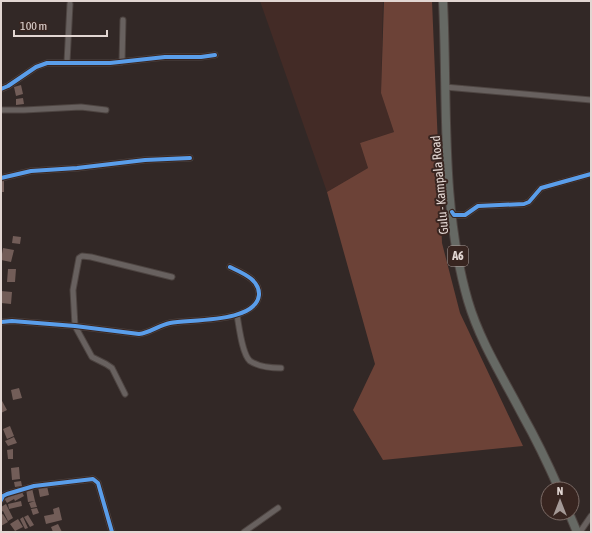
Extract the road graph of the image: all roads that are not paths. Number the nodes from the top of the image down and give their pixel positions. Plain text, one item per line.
1 (443, 1) edge
2 (70, 4) dead end
3 (123, 20) dead end
4 (215, 55) dead end
5 (67, 62) junction
6 (122, 62) junction
7 (445, 87) junction
8 (1, 89) edge
9 (591, 100) edge
10 (1, 110) edge
11 (106, 110) dead end
12 (190, 158) dead end
13 (591, 174) edge
14 (1, 178) edge
15 (452, 212) junction
16 (230, 267) dead end
17 (172, 277) dead end
18 (236, 315) junction
19 (1, 322) edge
20 (74, 326) junction
21 (281, 368) dead end
22 (125, 394) dead end
23 (554, 481) edge
24 (1, 500) edge
25 (278, 508) dead end
26 (591, 516) edge
27 (573, 521) edge
28 (112, 532) edge
29 (244, 532) edge
30 (578, 532) edge

1 - 7 main road, Gulu - Kampala Road / A6
2 - 5 street
3 - 6 street
4 - 6 street
5 - 6 street
5 - 8 street
7 - 9 street
7 - 15 main road, Gulu - Kampala Road / A6
10 - 11 street
12 - 14 street
13 - 15 street
15 - 23 main road, Gulu - Kampala Road / A6
16 - 18 street
17 - 20 street
18 - 20 street
18 - 21 street
19 - 20 street
20 - 22 street
24 - 28 street
25 - 29 street
26 - 30 street
27 - 30 main road

